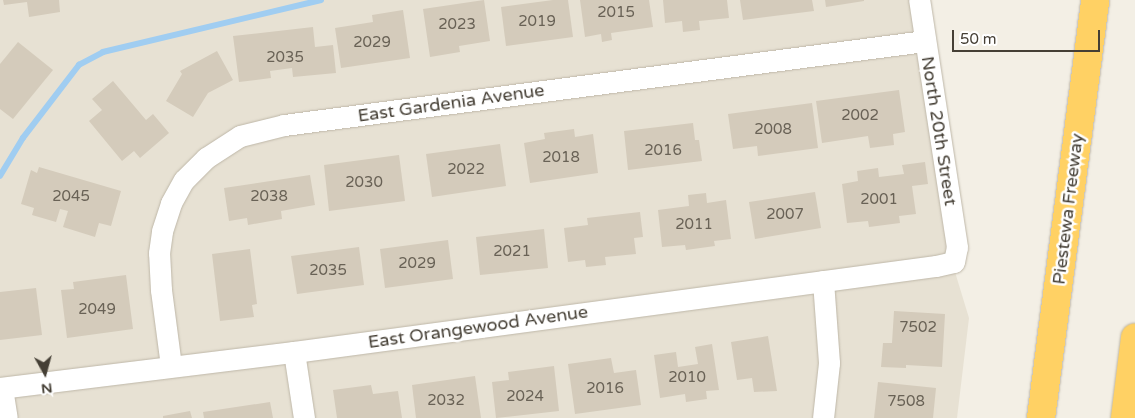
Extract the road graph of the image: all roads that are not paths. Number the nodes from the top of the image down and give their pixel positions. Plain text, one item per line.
1 (919, 0) edge
2 (1095, 0) edge
3 (925, 41) junction
4 (954, 262) joint
5 (823, 281) junction
6 (1135, 338) edge
7 (294, 352) junction
8 (171, 366) junction
9 (1, 388) edge
10 (6, 418) edge
11 (304, 418) edge
12 (823, 418) edge
13 (1041, 418) edge
14 (1125, 418) edge

1 - 3 street, North 20th Street
2 - 13 highway, Piestewa Freeway
3 - 4 street, North 20th Street
3 - 8 street, East Gardenia Avenue
4 - 5 street, East Orangewood Avenue
5 - 7 street, East Orangewood Avenue
5 - 12 street
6 - 14 highway
7 - 8 street, East Orangewood Avenue
7 - 11 street
8 - 9 street, East Orangewood Avenue
9 - 10 street

